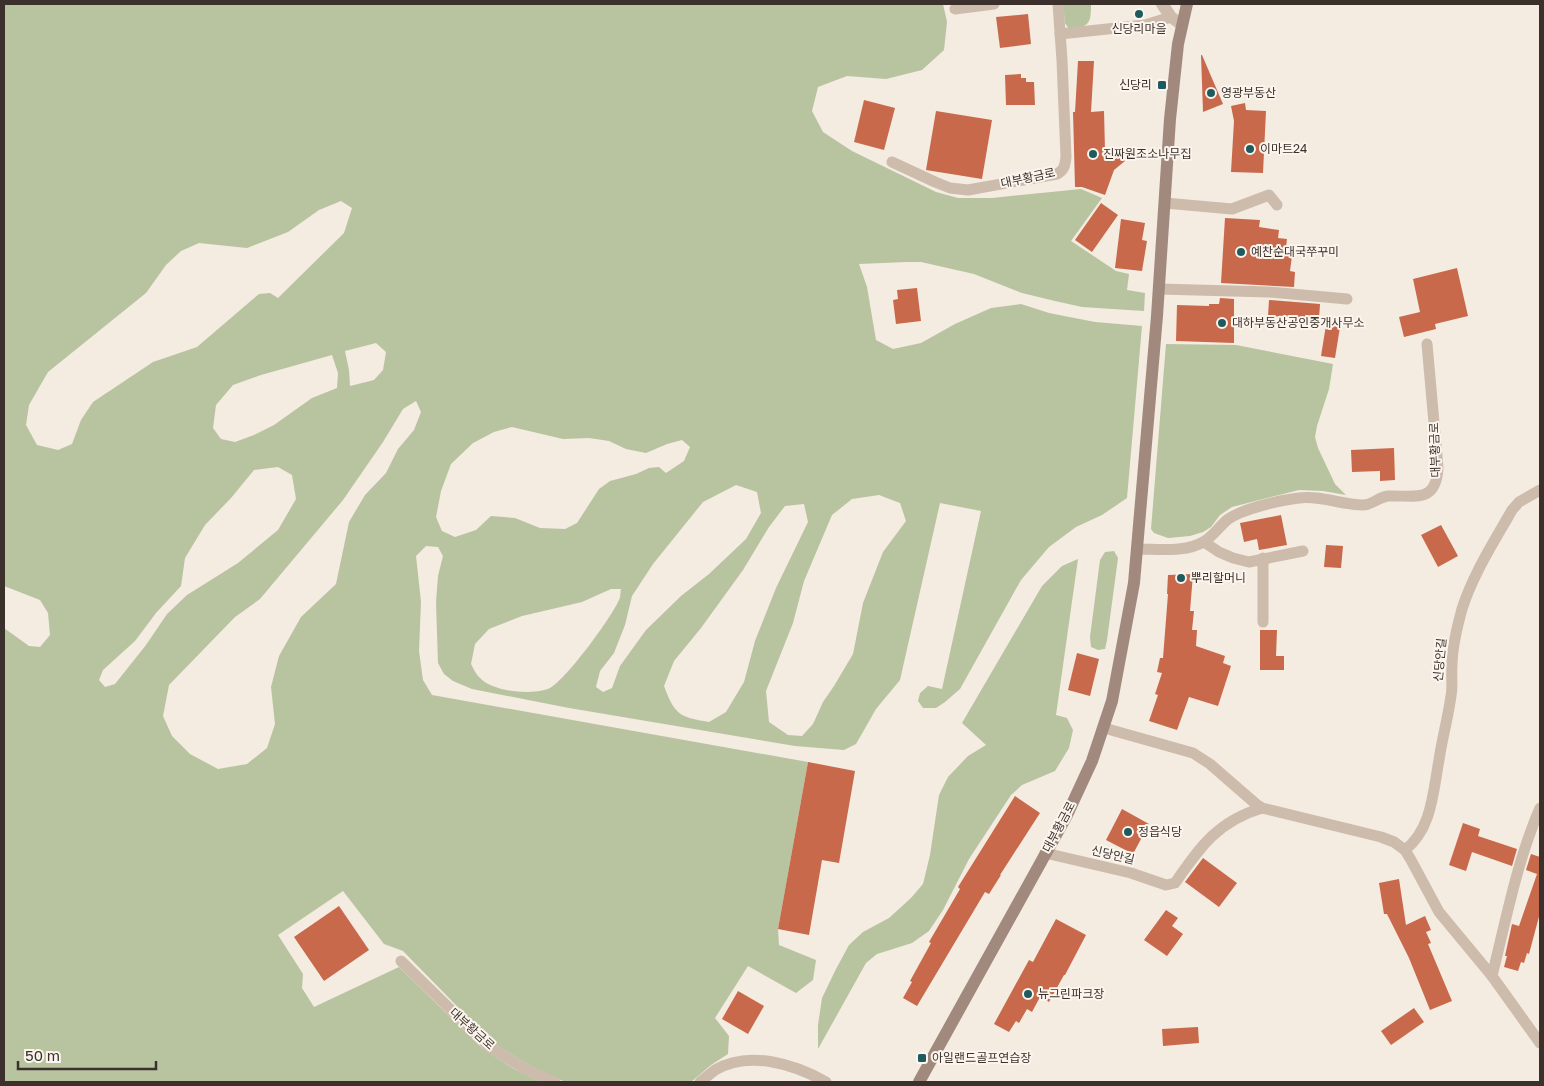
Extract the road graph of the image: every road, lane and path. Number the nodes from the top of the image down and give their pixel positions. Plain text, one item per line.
1 (994, 4) edge
2 (1058, 4) edge
3 (1162, 4) edge
4 (1187, 4) edge
5 (955, 9) dead end
6 (1171, 17) junction
7 (1182, 25) junction
8 (1060, 34) junction
9 (892, 162) dead end
10 (1165, 203) junction
11 (1277, 205) dead end
12 (1159, 289) junction
13 (1348, 299) dead end
14 (1427, 344) dead end
15 (1540, 490) edge
16 (1204, 542) junction
17 (1137, 549) junction
18 (1303, 551) dead end
19 (1263, 558) junction
20 (1262, 622) dead end
21 (1104, 728) junction
22 (1262, 808) junction
23 (1540, 808) edge
24 (1405, 850) junction
25 (1045, 854) junction
26 (401, 961) dead end
27 (1492, 976) junction
28 (1540, 1043) edge
29 (554, 1082) edge
30 (700, 1082) edge
31 (826, 1082) edge
32 (919, 1082) edge

1 - 5 lane
2 - 8 lane, 대부황금로
3 - 6 street
4 - 7 main road, 대부황금로
6 - 7 street
6 - 8 lane
7 - 10 main road, 대부황금로
8 - 9 lane, 대부황금로
10 - 11 lane
10 - 12 main road, 대부황금로
12 - 13 lane
12 - 17 main road, 대부황금로
14 - 16 lane, 대부황금로
15 - 24 lane, 신당안길
16 - 17 lane
16 - 19 lane
17 - 21 main road, 대부황금로
18 - 19 lane
19 - 20 lane
21 - 22 lane
21 - 25 main road, 대부황금로
22 - 24 lane
22 - 25 lane, 신당안길
23 - 27 lane
24 - 27 lane
25 - 32 main road, 대부황금로
26 - 29 lane, 대부황금로
27 - 28 lane
30 - 31 lane

